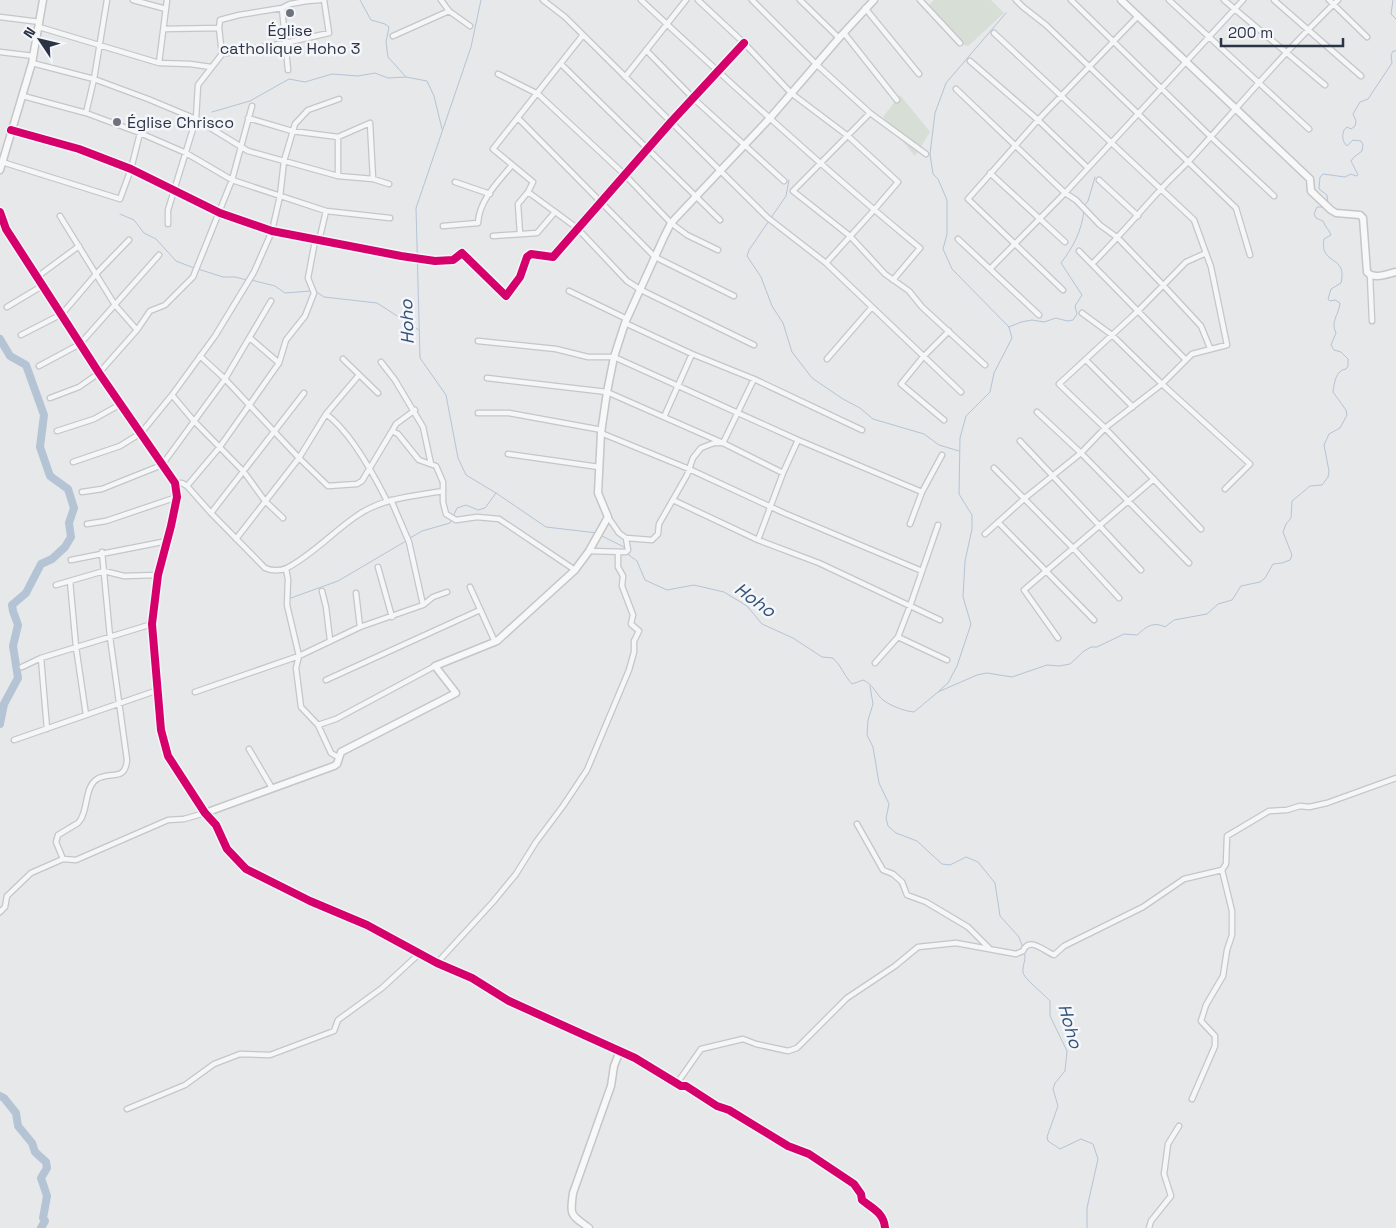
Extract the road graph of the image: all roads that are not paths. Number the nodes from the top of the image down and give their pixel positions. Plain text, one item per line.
1 (43, 0) edge
2 (107, 0) edge
3 (132, 0) edge
4 (167, 0) edge
5 (320, 0) edge
6 (324, 0) edge
7 (441, 0) edge
8 (543, 0) edge
9 (641, 0) edge
10 (686, 0) edge
11 (698, 0) edge
12 (752, 0) edge
13 (800, 0) edge
14 (874, 0) edge
15 (920, 0) edge
16 (1016, 0) edge
17 (1071, 0) edge
18 (1121, 0) edge
19 (1169, 0) edge
20 (1224, 0) edge
21 (1243, 0) edge
22 (1274, 0) edge
23 (1329, 0) edge
24 (1338, 0) edge
25 (1333, 5) junction
26 (282, 8) junction
27 (866, 8) junction
28 (166, 9) junction
29 (1233, 9) junction
30 (449, 11) junction
31 (1138, 16) junction
32 (0, 17) edge
33 (667, 24) junction
34 (39, 25) junction
35 (470, 26) dead end
36 (164, 28) junction
37 (219, 28) junction
38 (1308, 29) junction
39 (844, 33) junction
40 (994, 33) dead end
41 (583, 35) junction
42 (393, 36) dead end
43 (1208, 36) junction
44 (1367, 37) dead end
45 (838, 38) junction
46 (1113, 42) junction
47 (285, 43) junction
48 (744, 43) junction
49 (960, 43) dead end
50 (100, 45) junction
51 (646, 50) junction
52 (0, 52) edge
53 (1286, 53) junction
54 (222, 54) junction
55 (33, 59) junction
56 (970, 61) dead end
57 (1186, 61) junction
58 (159, 63) junction
59 (561, 64) junction
60 (816, 64) junction
61 (1089, 66) junction
62 (211, 67) junction
63 (288, 70) dead end
64 (719, 71) junction
65 (498, 74) dead end
66 (919, 74) dead end
67 (1361, 76) dead end
68 (625, 77) junction
69 (94, 79) junction
70 (1258, 83) junction
71 (1325, 85) dead end
72 (956, 89) dead end
73 (1161, 89) junction
74 (791, 93) junction
75 (538, 94) junction
76 (23, 96) junction
77 (1061, 96) junction
78 (340, 98) dead end
79 (693, 98) junction
80 (897, 100) dead end
81 (252, 106) dead end
82 (1234, 108) junction
83 (86, 113) junction
84 (870, 113) junction
85 (1137, 114) junction
86 (248, 118) junction
87 (518, 118) junction
88 (770, 118) junction
89 (196, 119) junction
90 (1038, 120) junction
91 (671, 122) junction
92 (1309, 129) dead end
93 (11, 130) junction
94 (292, 131) junction
95 (140, 133) junction
96 (848, 136) junction
97 (1210, 136) junction
98 (338, 137) junction
99 (1112, 142) junction
100 (744, 145) junction
101 (1016, 145) junction
102 (240, 147) junction
103 (648, 148) junction
104 (186, 153) junction
105 (926, 154) dead end
106 (284, 161) junction
107 (2, 162) junction
108 (1187, 162) junction
109 (821, 163) junction
110 (512, 165) junction
111 (131, 168) junction
112 (1088, 168) junction
113 (0, 170) edge
114 (719, 171) junction
115 (990, 174) junction
116 (625, 175) junction
117 (338, 176) junction
118 (372, 179) junction
119 (232, 180) junction
120 (1099, 180) dead end
121 (784, 181) dead end
122 (455, 182) dead end
123 (389, 184) dead end
124 (1161, 188) junction
125 (175, 190) junction
126 (528, 192) junction
127 (1064, 193) junction
128 (490, 194) junction
129 (280, 196) junction
130 (696, 196) junction
131 (1274, 196) dead end
132 (601, 202) junction
133 (874, 210) junction
134 (326, 211) junction
135 (0, 212) edge
136 (555, 212) junction
137 (220, 213) junction
138 (60, 216) dead end
139 (1138, 216) junction
140 (390, 218) dead end
141 (1039, 218) junction
142 (720, 220) dead end
143 (2, 223) edge
144 (671, 223) junction
145 (168, 224) dead end
146 (443, 226) dead end
147 (577, 228) junction
148 (272, 231) junction
149 (520, 234) junction
150 (494, 236) dead end
151 (850, 236) junction
152 (1118, 238) junction
153 (958, 239) dead end
154 (129, 240) dead end
155 (317, 241) junction
156 (1065, 242) dead end
157 (1014, 244) junction
158 (80, 246) junction
159 (718, 250) dead end
160 (1079, 251) dead end
161 (1206, 253) junction
162 (158, 255) dead end
163 (1250, 255) dead end
164 (655, 257) junction
165 (826, 263) junction
166 (1092, 264) junction
167 (990, 269) junction
168 (1396, 272) edge
169 (97, 273) junction
170 (1370, 275) junction
171 (37, 277) junction
172 (893, 280) junction
173 (1163, 285) junction
174 (42, 286) junction
175 (641, 290) junction
176 (1063, 290) dead end
177 (569, 291) dead end
178 (734, 296) dead end
179 (271, 301) dead end
180 (115, 305) junction
181 (7, 307) dead end
182 (872, 307) junction
183 (1138, 311) junction
184 (1082, 313) dead end
185 (62, 314) junction
186 (1039, 315) dead end
187 (626, 321) junction
188 (1372, 321) dead end
189 (137, 330) junction
190 (949, 331) junction
191 (21, 335) dead end
192 (1112, 335) junction
193 (250, 338) junction
194 (478, 341) dead end
195 (80, 344) junction
196 (754, 345) dead end
197 (1210, 348) junction
198 (692, 354) junction
199 (200, 356) junction
200 (614, 356) junction
201 (923, 357) junction
202 (343, 359) dead end
203 (827, 359) dead end
204 (1086, 360) junction
205 (1186, 360) junction
206 (381, 362) dead end
207 (279, 363) junction
208 (985, 365) dead end
209 (39, 366) dead end
210 (99, 373) junction
211 (359, 374) junction
212 (487, 378) dead end
213 (225, 379) junction
214 (754, 379) junction
215 (678, 384) junction
216 (1162, 384) junction
217 (607, 392) junction
218 (961, 392) dead end
219 (304, 393) dead end
220 (378, 393) dead end
221 (172, 395) junction
222 (50, 398) dead end
223 (121, 404) junction
224 (250, 405) junction
225 (1132, 407) junction
226 (415, 410) junction
227 (737, 411) junction
228 (1037, 412) dead end
229 (478, 413) dead end
230 (326, 414) junction
231 (664, 417) junction
232 (193, 420) junction
233 (944, 420) dead end
234 (1105, 428) junction
235 (862, 430) dead end
236 (57, 431) dead end
237 (275, 431) junction
238 (392, 431) junction
239 (602, 432) junction
240 (141, 433) junction
241 (798, 440) junction
242 (1020, 441) dead end
243 (723, 443) junction
244 (219, 448) junction
245 (1081, 453) junction
246 (508, 454) dead end
247 (942, 455) dead end
248 (299, 458) junction
249 (73, 462) dead end
250 (431, 464) junction
251 (162, 465) junction
252 (599, 467) junction
253 (370, 468) junction
254 (994, 468) dead end
255 (689, 469) junction
256 (244, 472) junction
257 (783, 473) junction
258 (1053, 476) junction
259 (1154, 479) junction
260 (175, 483) junction
261 (187, 486) junction
262 (1225, 490) dead end
263 (443, 491) junction
264 (82, 492) dead end
265 (922, 492) junction
266 (177, 497) junction
267 (1025, 498) junction
268 (389, 500) junction
269 (673, 500) junction
270 (265, 501) junction
271 (1128, 501) junction
272 (772, 506) junction
273 (211, 513) junction
274 (608, 517) junction
275 (283, 518) dead end
276 (998, 522) junction
277 (87, 524) dead end
278 (910, 524) dead end
279 (938, 525) dead end
280 (1100, 525) junction
281 (1201, 529) dead end
282 (985, 534) dead end
283 (626, 538) junction
284 (236, 539) junction
285 (758, 540) junction
286 (167, 541) junction
287 (1073, 548) junction
288 (589, 551) junction
289 (102, 552) junction
290 (618, 553) junction
291 (71, 560) dead end
292 (1189, 563) dead end
293 (378, 567) dead end
294 (286, 568) junction
295 (575, 570) junction
296 (1141, 570) dead end
297 (104, 571) junction
298 (1046, 571) junction
299 (922, 572) junction
300 (158, 574) junction
301 (70, 581) junction
302 (56, 585) dead end
303 (470, 586) dead end
304 (322, 591) dead end
305 (447, 592) dead end
306 (356, 593) dead end
307 (1119, 598) dead end
308 (423, 605) junction
309 (910, 606) junction
310 (480, 610) junction
311 (392, 616) junction
312 (940, 620) dead end
313 (1094, 620) dead end
314 (152, 624) junction
315 (360, 626) junction
316 (110, 637) junction
317 (898, 637) junction
318 (1058, 638) dead end
319 (330, 640) junction
320 (495, 642) junction
321 (76, 647) junction
322 (299, 656) junction
323 (41, 658) junction
324 (947, 660) dead end
325 (875, 663) dead end
326 (435, 666) junction
327 (22, 667) dead end
328 (326, 680) dead end
329 (158, 690) junction
330 (196, 692) dead end
331 (119, 704) junction
332 (86, 715) junction
333 (318, 725) junction
334 (47, 729) junction
335 (14, 740) dead end
336 (249, 748) dead end
337 (338, 757) junction
338 (1396, 778) edge
339 (272, 788) junction
340 (205, 813) junction
341 (857, 824) dead end
342 (63, 859) junction
343 (1222, 870) junction
344 (0, 912) edge
345 (990, 950) junction
346 (420, 953) junction
347 (437, 963) junction
348 (620, 1051) junction
349 (674, 1082) junction
350 (1192, 1100) dead end
351 (127, 1109) dead end
352 (1179, 1126) dead end
353 (589, 1228) edge
354 (885, 1228) edge
355 (1149, 1228) edge

1 - 34 street
2 - 50 street
3 - 28 street
4 - 28 street
5 - 26 street
6 - 47 street
7 - 30 street
8 - 41 street
9 - 33 street
10 - 33 street
11 - 48 street
12 - 60 street
13 - 45 street
14 - 27 street
15 - 49 street
16 - 61 street
17 - 46 street
18 - 31 street
19 - 43 street
20 - 29 street
21 - 29 street
22 - 38 street
23 - 25 street
24 - 25 street
25 - 38 street
25 - 44 street
26 - 37 street
26 - 47 street
27 - 39 street
27 - 66 street
28 - 36 street
29 - 43 street
29 - 53 street
30 - 35 street
30 - 42 street
31 - 46 street
31 - 57 street
32 - 34 street
33 - 51 street
33 - 64 street
34 - 50 street
34 - 55 street
36 - 37 street
36 - 58 street
37 - 54 street
38 - 53 street
38 - 67 street
39 - 45 street
39 - 80 street
40 - 77 street
41 - 59 street
41 - 68 street
43 - 57 street
43 - 70 street
45 - 60 street
46 - 61 street
46 - 73 street
47 - 54 street
47 - 63 street
48 - 64 street
48 - 74 street
50 - 58 street
50 - 69 street
51 - 68 street
51 - 79 street
52 - 55 street
53 - 70 street
53 - 71 street
54 - 62 street
55 - 69 street
55 - 76 street
56 - 90 street
57 - 73 street
57 - 82 street
58 - 62 street
59 - 75 street
59 - 103 street
60 - 74 street
60 - 84 street
61 - 77 street
61 - 85 street
62 - 89 street
64 - 79 street
64 - 88 street
65 - 75 street
68 - 91 street
69 - 83 street
69 - 89 street
70 - 82 street
70 - 92 street
72 - 101 street
73 - 85 street
73 - 97 street
74 - 88 street
74 - 96 street
75 - 87 street
75 - 116 street
76 - 83 street
76 - 93 street
77 - 90 street
77 - 99 street
78 - 94 street
79 - 91 street
79 - 100 street
81 - 86 street
82 - 97 street
82 - 170 street
83 - 95 street
84 - 96 street
84 - 105 street
85 - 99 street
85 - 108 street
86 - 94 street
86 - 102 street
87 - 110 street
87 - 132 street
88 - 100 street
88 - 109 street
89 - 102 street
89 - 104 street
90 - 101 street
90 - 112 street
91 - 103 street
91 - 114 street
93 - 107 street
93 - 111 street
94 - 98 street
94 - 106 street
95 - 104 street
95 - 111 street
96 - 109 street
96 - 133 street
97 - 108 street
97 - 131 street
98 - 117 street
98 - 118 street
99 - 112 street
99 - 124 street
100 - 114 street
100 - 121 street
101 - 115 street
101 - 127 street
102 - 106 street
102 - 119 street
103 - 116 street
103 - 130 street
104 - 119 street
104 - 125 street
106 - 117 street
106 - 129 street
107 - 111 street
107 - 113 street
108 - 124 street
108 - 163 street
109 - 133 street
109 - 151 street
110 - 126 street
110 - 128 street
111 - 125 street
112 - 127 street
114 - 130 street
114 - 165 street
115 - 141 street
115 - 157 street
116 - 132 street
116 - 144 street
117 - 118 street
118 - 123 street
119 - 129 street
119 - 137 street
120 - 139 street
122 - 128 street
124 - 139 street
124 - 161 street
125 - 137 street
125 - 145 street
126 - 136 street
126 - 149 street
127 - 141 street
127 - 152 street
128 - 146 street
129 - 134 street
129 - 148 street
130 - 142 street
130 - 144 street
132 - 147 street
132 - 164 street
133 - 151 street
133 - 172 street
134 - 140 street
134 - 155 street
135 - 143 street
136 - 147 street
136 - 149 street
137 - 148 street
137 - 189 street
138 - 158 street
139 - 152 street
141 - 156 street
141 - 157 street
143 - 171 street
144 - 159 street
144 - 164 street
147 - 155 street
147 - 175 street
148 - 155 street
148 - 199 street
149 - 150 street
151 - 165 street
151 - 172 street
152 - 166 street
152 - 173 street
153 - 167 street
154 - 169 street
155 - 207 street
157 - 167 street
157 - 176 street
158 - 169 street
158 - 171 street
160 - 166 street
161 - 173 street
161 - 197 street
162 - 180 street
164 - 175 street
164 - 178 street
165 - 182 street
166 - 183 street
167 - 186 street
168 - 170 street
169 - 180 street
169 - 185 street
170 - 188 street
171 - 174 street
172 - 190 street
173 - 183 street
173 - 197 street
174 - 181 street
174 - 185 street
175 - 187 street
175 - 196 street
177 - 187 street
179 - 193 street
180 - 189 street
180 - 195 street
182 - 201 street
182 - 203 street
183 - 192 street
183 - 205 street
184 - 192 street
185 - 191 street
185 - 195 street
187 - 198 street
187 - 200 street
189 - 210 street
190 - 201 street
190 - 208 street
192 - 204 street
192 - 216 street
193 - 207 street
193 - 213 street
194 - 200 street
195 - 209 street
195 - 210 street
197 - 205 street
198 - 214 street
198 - 215 street
199 - 213 street
199 - 221 street
200 - 215 street
200 - 217 street
201 - 218 street
201 - 233 street
202 - 211 street
204 - 225 street
204 - 234 street
205 - 216 street
206 - 226 street
207 - 224 street
210 - 222 street
210 - 223 street
211 - 220 street
211 - 230 street
212 - 217 street
213 - 224 street
213 - 232 street
214 - 227 street
214 - 235 street
215 - 227 street
215 - 231 street
216 - 225 street
216 - 262 street
217 - 231 street
217 - 239 street
219 - 237 street
221 - 232 street
221 - 240 street
223 - 236 street
223 - 240 street
224 - 237 street
224 - 244 street
225 - 234 street
226 - 238 street
226 - 250 street
227 - 241 street
227 - 243 street
228 - 245 street
229 - 239 street
230 - 248 street
230 - 253 street
231 - 243 street
232 - 244 street
232 - 251 street
234 - 245 street
234 - 259 street
237 - 248 street
237 - 256 street
238 - 250 street
238 - 253 street
239 - 252 street
239 - 255 street
240 - 249 street
240 - 251 street
241 - 257 street
241 - 265 street
242 - 258 street
243 - 255 street
243 - 257 street
244 - 256 street
244 - 261 street
245 - 258 street
245 - 271 street
246 - 252 street
247 - 265 street
248 - 253 street
248 - 270 street
250 - 263 street
251 - 260 street
251 - 264 street
252 - 274 street
253 - 268 street
254 - 267 street
255 - 269 street
255 - 272 street
256 - 270 street
256 - 273 street
257 - 272 street
258 - 267 street
258 - 280 street
259 - 271 street
259 - 281 street
260 - 261 street
260 - 266 street
261 - 273 street
263 - 268 street
263 - 295 street
265 - 278 street
266 - 277 street
266 - 286 street
267 - 276 street
267 - 287 street
268 - 294 street
268 - 308 street
269 - 283 street
269 - 285 street
270 - 275 street
270 - 284 street
271 - 280 street
271 - 292 street
272 - 285 street
272 - 299 street
273 - 284 street
274 - 283 street
274 - 288 street
276 - 282 street
276 - 298 street
279 - 299 street
280 - 287 street
280 - 296 street
283 - 290 street
284 - 294 street
285 - 309 street
286 - 289 street
286 - 300 street
287 - 298 street
287 - 307 street
288 - 290 street
288 - 295 street
289 - 291 street
289 - 297 street
290 - 347 street
293 - 311 street
294 - 322 street
295 - 320 street
297 - 300 street
297 - 301 street
297 - 316 street
298 - 313 street
298 - 318 street
299 - 309 street
300 - 314 street
301 - 302 street
301 - 321 street
303 - 310 street
304 - 319 street
305 - 308 street
306 - 315 street
308 - 311 street
309 - 312 street
309 - 317 street
310 - 320 street
310 - 328 street
311 - 315 street
314 - 316 street
314 - 329 street
315 - 319 street
316 - 321 street
316 - 331 street
317 - 324 street
317 - 325 street
319 - 322 street
320 - 326 street
321 - 323 street
321 - 332 street
322 - 330 street
322 - 333 street
323 - 327 street
323 - 334 street
326 - 333 street
326 - 337 street
329 - 331 street
329 - 340 street
331 - 332 street
331 - 342 street
332 - 334 street
333 - 337 street
334 - 335 street
336 - 339 street
337 - 339 street
338 - 343 street
339 - 340 street
340 - 342 street
340 - 346 street
341 - 345 street
342 - 344 street
343 - 345 street
343 - 350 street
345 - 349 street
346 - 347 street
346 - 351 street
347 - 348 street
348 - 349 street
348 - 353 street
349 - 354 street
352 - 355 street

